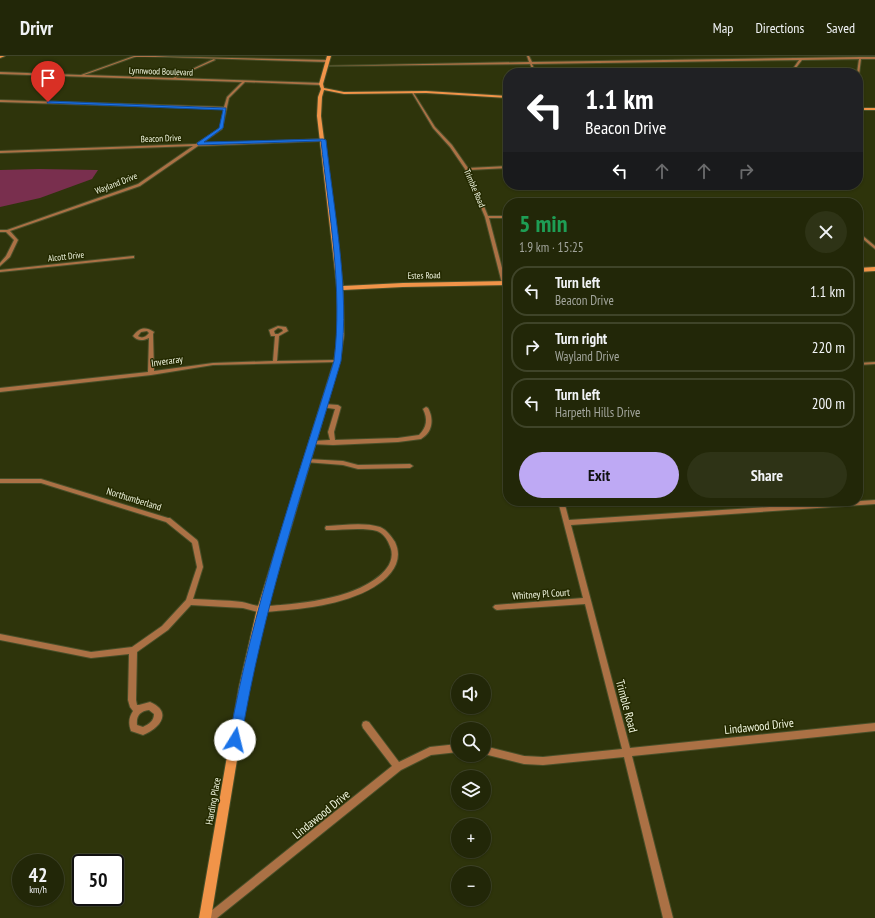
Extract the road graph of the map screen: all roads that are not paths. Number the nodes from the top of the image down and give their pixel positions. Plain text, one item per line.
1 (137, 56) edge
2 (223, 56) edge
3 (528, 56) edge
4 (218, 58) junction
5 (328, 58) edge
6 (860, 58) junction
7 (875, 58) edge
8 (801, 59) junction
9 (531, 63) junction
10 (326, 66) junction
11 (533, 68) edge
12 (795, 68) edge
13 (859, 68) edge
14 (0, 73) edge
15 (78, 76) junction
16 (171, 79) junction
17 (244, 82) junction
18 (322, 87) junction
19 (412, 92) junction
20 (503, 97) edge
21 (0, 101) edge
22 (225, 108) junction
23 (863, 109) edge
24 (875, 109) edge
25 (323, 140) junction
26 (198, 144) junction
27 (0, 152) edge
28 (503, 167) edge
29 (467, 169) junction
30 (487, 217) junction
31 (503, 217) edge
32 (7, 231) junction
33 (0, 232) edge
34 (863, 237) edge
35 (875, 248) edge
36 (133, 257) dead end
37 (0, 265) edge
38 (875, 269) edge
39 (863, 270) edge
40 (0, 271) edge
41 (503, 273) edge
42 (503, 283) edge
43 (340, 288) junction
44 (151, 334) dead end
45 (277, 336) dead end
46 (275, 361) junction
47 (338, 361) junction
48 (875, 363) edge
49 (863, 364) edge
50 (151, 373) junction
51 (0, 390) edge
52 (324, 406) junction
53 (426, 409) dead end
54 (313, 443) junction
55 (333, 443) junction
56 (307, 461) junction
57 (410, 466) dead end
58 (0, 481) edge
59 (875, 502) edge
60 (863, 503) edge
61 (562, 506) edge
62 (816, 506) edge
63 (567, 523) junction
64 (328, 528) dead end
65 (587, 601) junction
66 (189, 602) junction
67 (497, 607) dead end
68 (262, 610) junction
69 (0, 637) edge
70 (133, 650) junction
71 (139, 710) dead end
72 (366, 725) dead end
73 (875, 727) edge
74 (451, 749) edge
75 (491, 752) edge
76 (627, 752) junction
77 (398, 767) junction
78 (205, 918) edge
79 (209, 918) edge
80 (668, 918) edge

1 - 4 street
1 - 15 street
2 - 4 street
3 - 9 street
4 - 5 street
4 - 16 street
5 - 10 main road, Harding Place
6 - 7 street
6 - 8 street
6 - 13 street
8 - 9 street
8 - 12 street
9 - 10 street
9 - 11 street
10 - 18 main road, Harding Place
14 - 15 street, Lynnwood Boulevard
15 - 16 street, Lynnwood Boulevard
16 - 17 street, Lynnwood Boulevard
17 - 18 street, Lynnwood Boulevard
17 - 22 street, Wayland Drive
18 - 19 main road, Lynnwood Boulevard
18 - 25 main road, Harding Place
19 - 20 main road, Lynnwood Boulevard
19 - 29 street, Trimble Road
21 - 22 street
22 - 26 street, Wayland Drive
23 - 24 main road
25 - 26 street, Beacon Drive
25 - 43 main road, Harding Place
26 - 27 street, Beacon Drive
26 - 32 street, Wayland Drive
28 - 29 street
29 - 30 street, Trimble Road
30 - 31 street
30 - 41 street, Trimble Road
32 - 33 street, Wayland Drive
32 - 37 street
34 - 35 street
36 - 40 street, Alcott Drive
38 - 39 main road
42 - 43 main road, Estes Road
43 - 47 main road, Harding Place
44 - 50 street
45 - 46 street
46 - 47 street, Inveraray
46 - 50 street, Inveraray
47 - 52 main road, Harding Place
48 - 49 street
50 - 51 street, Inveraray
52 - 54 main road, Harding Place
52 - 55 street
53 - 55 street
54 - 55 street
54 - 56 main road, Harding Place
56 - 57 street
56 - 68 main road, Harding Place
58 - 66 street, Northumberland
59 - 60 street
61 - 63 street, Trimble Road
62 - 63 street
63 - 65 street, Trimble Road
64 - 68 street
65 - 67 street, Whitney Pl Court
65 - 76 street, Trimble Road
66 - 68 street
66 - 70 street, Northumberland
68 - 78 main road, Harding Place
69 - 70 street, Northumberland
70 - 71 street
72 - 77 street
73 - 76 street, Lindawood Drive
74 - 77 street, Lindawood Drive
75 - 76 street
76 - 80 street, Trimble Road
77 - 79 street, Lindawood Drive

